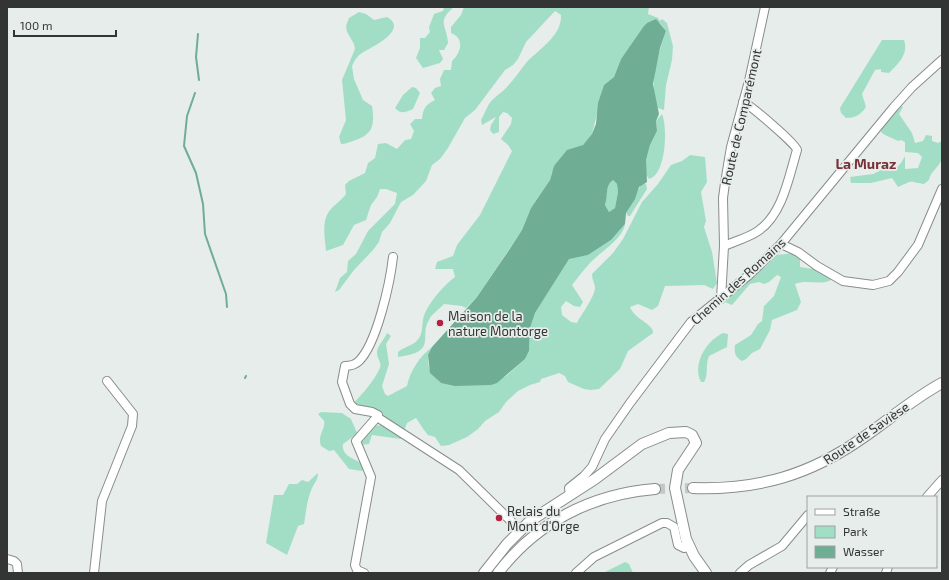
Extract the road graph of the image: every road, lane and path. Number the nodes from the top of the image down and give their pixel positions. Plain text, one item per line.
1 (765, 7) edge
2 (942, 60) edge
3 (743, 102) junction
4 (942, 189) edge
5 (781, 244) junction
6 (724, 246) junction
7 (393, 257) dead end
8 (721, 299) junction
9 (107, 381) dead end
10 (942, 383) edge
11 (377, 416) junction
12 (942, 480) edge
13 (693, 488) tunnel mouth
14 (655, 489) tunnel mouth
15 (570, 494) junction
16 (928, 496) edge
17 (807, 516) edge
18 (520, 530) junction
19 (689, 546) junction
20 (7, 559) edge
21 (18, 569) edge
22 (749, 569) edge
23 (94, 573) edge
24 (364, 573) edge
25 (484, 573) edge
26 (498, 573) edge
27 (576, 573) edge
28 (706, 573) edge
29 (740, 573) edge

1 - 3 street, Route de Comparémont
2 - 5 street, Chemin des Romains
3 - 6 street, Route de Comparémont
3 - 6 street
4 - 5 street
5 - 8 street, Chemin des Romains
6 - 8 street, Route de Comparémont
7 - 11 street
8 - 15 street, Chemin des Romains
9 - 23 street
10 - 13 street, Route de Savièse
11 - 18 street
11 - 24 street
12 - 16 street
14 - 26 street
15 - 18 street
15 - 19 street
17 - 22 street
18 - 25 street
19 - 27 street
19 - 28 street
20 - 21 street
22 - 29 street

